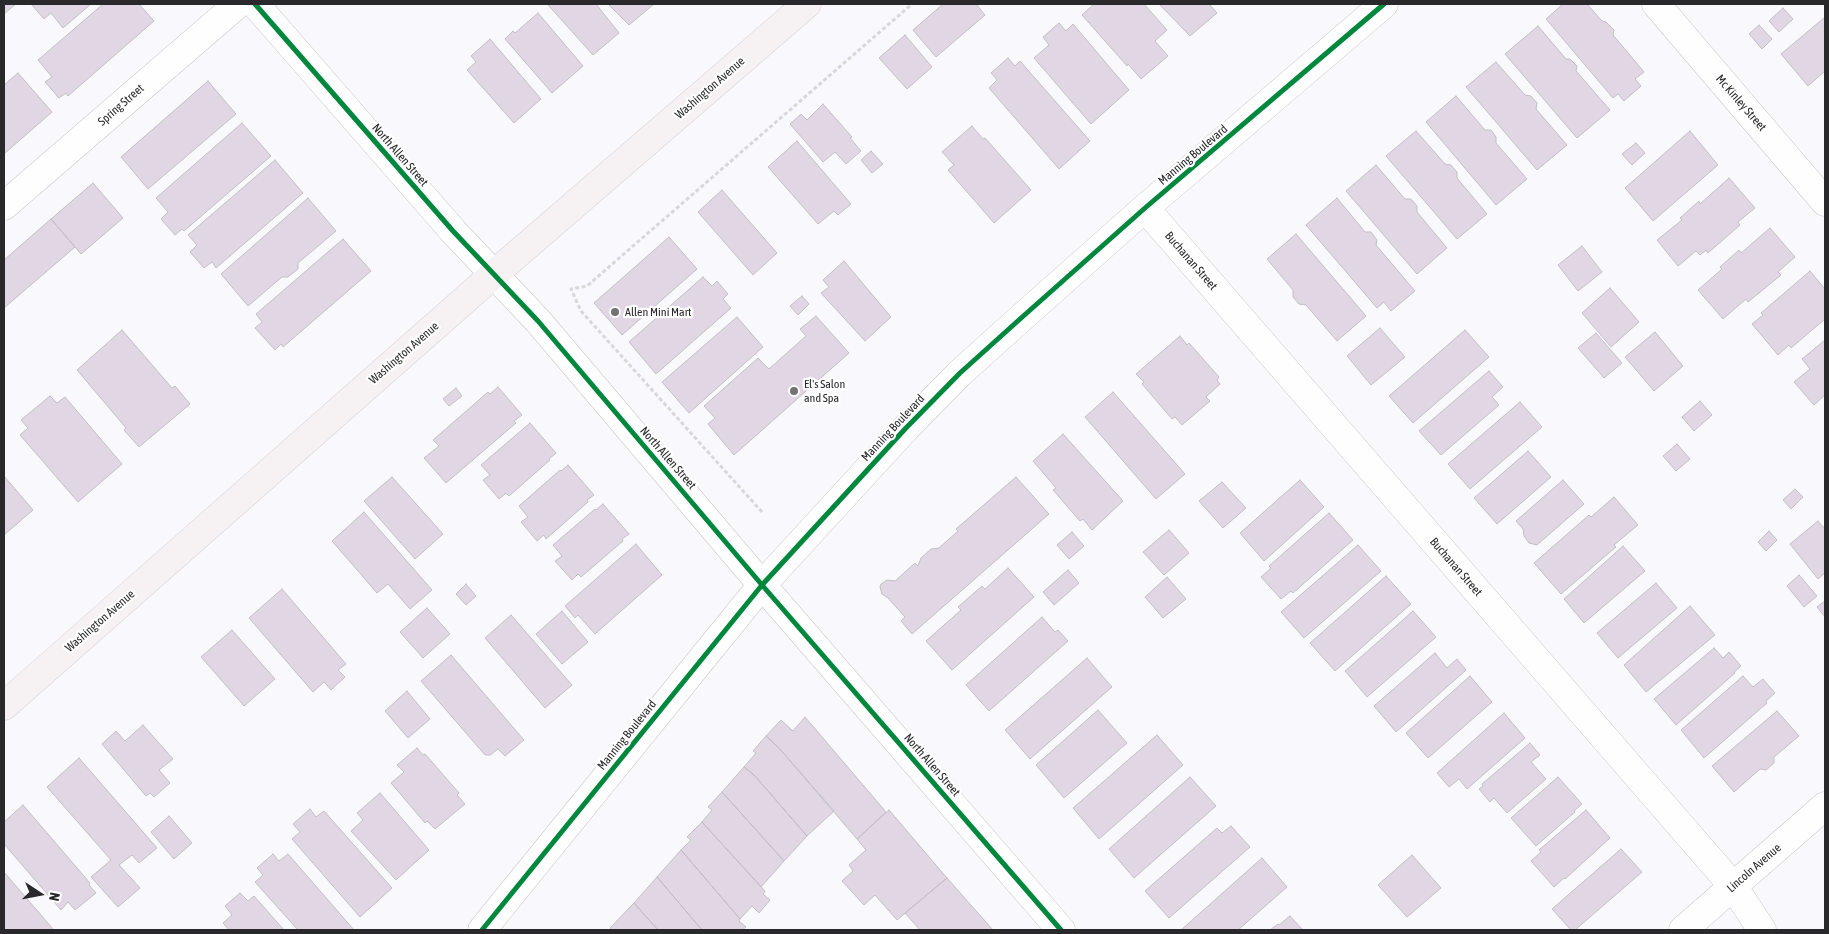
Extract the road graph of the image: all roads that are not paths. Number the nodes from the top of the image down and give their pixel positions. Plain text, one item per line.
1 (238, 4) edge
2 (255, 4) edge
3 (807, 4) edge
4 (1384, 4) edge
5 (1656, 4) edge
6 (1825, 202) edge
7 (4, 206) edge
8 (1145, 208) junction
9 (493, 275) junction
10 (762, 585) junction
11 (4, 706) edge
12 (1825, 806) edge
13 (1733, 886) junction
14 (482, 930) edge
15 (1061, 930) edge
16 (1683, 930) edge
17 (1762, 930) edge

1 - 7 street, Spring Street
2 - 9 street, North Allen Street
3 - 9 main road, Washington Avenue
4 - 8 street, Manning Boulevard
5 - 6 street, Mc Kinley Street
8 - 10 street, Manning Boulevard
8 - 13 street, Buchanan Street
9 - 10 street, North Allen Street
9 - 11 main road, Washington Avenue
10 - 14 street, Manning Boulevard
10 - 15 street, North Allen Street
12 - 13 street, Lincoln Avenue
13 - 16 street, Lincoln Avenue
13 - 17 street, Buchanan Street

